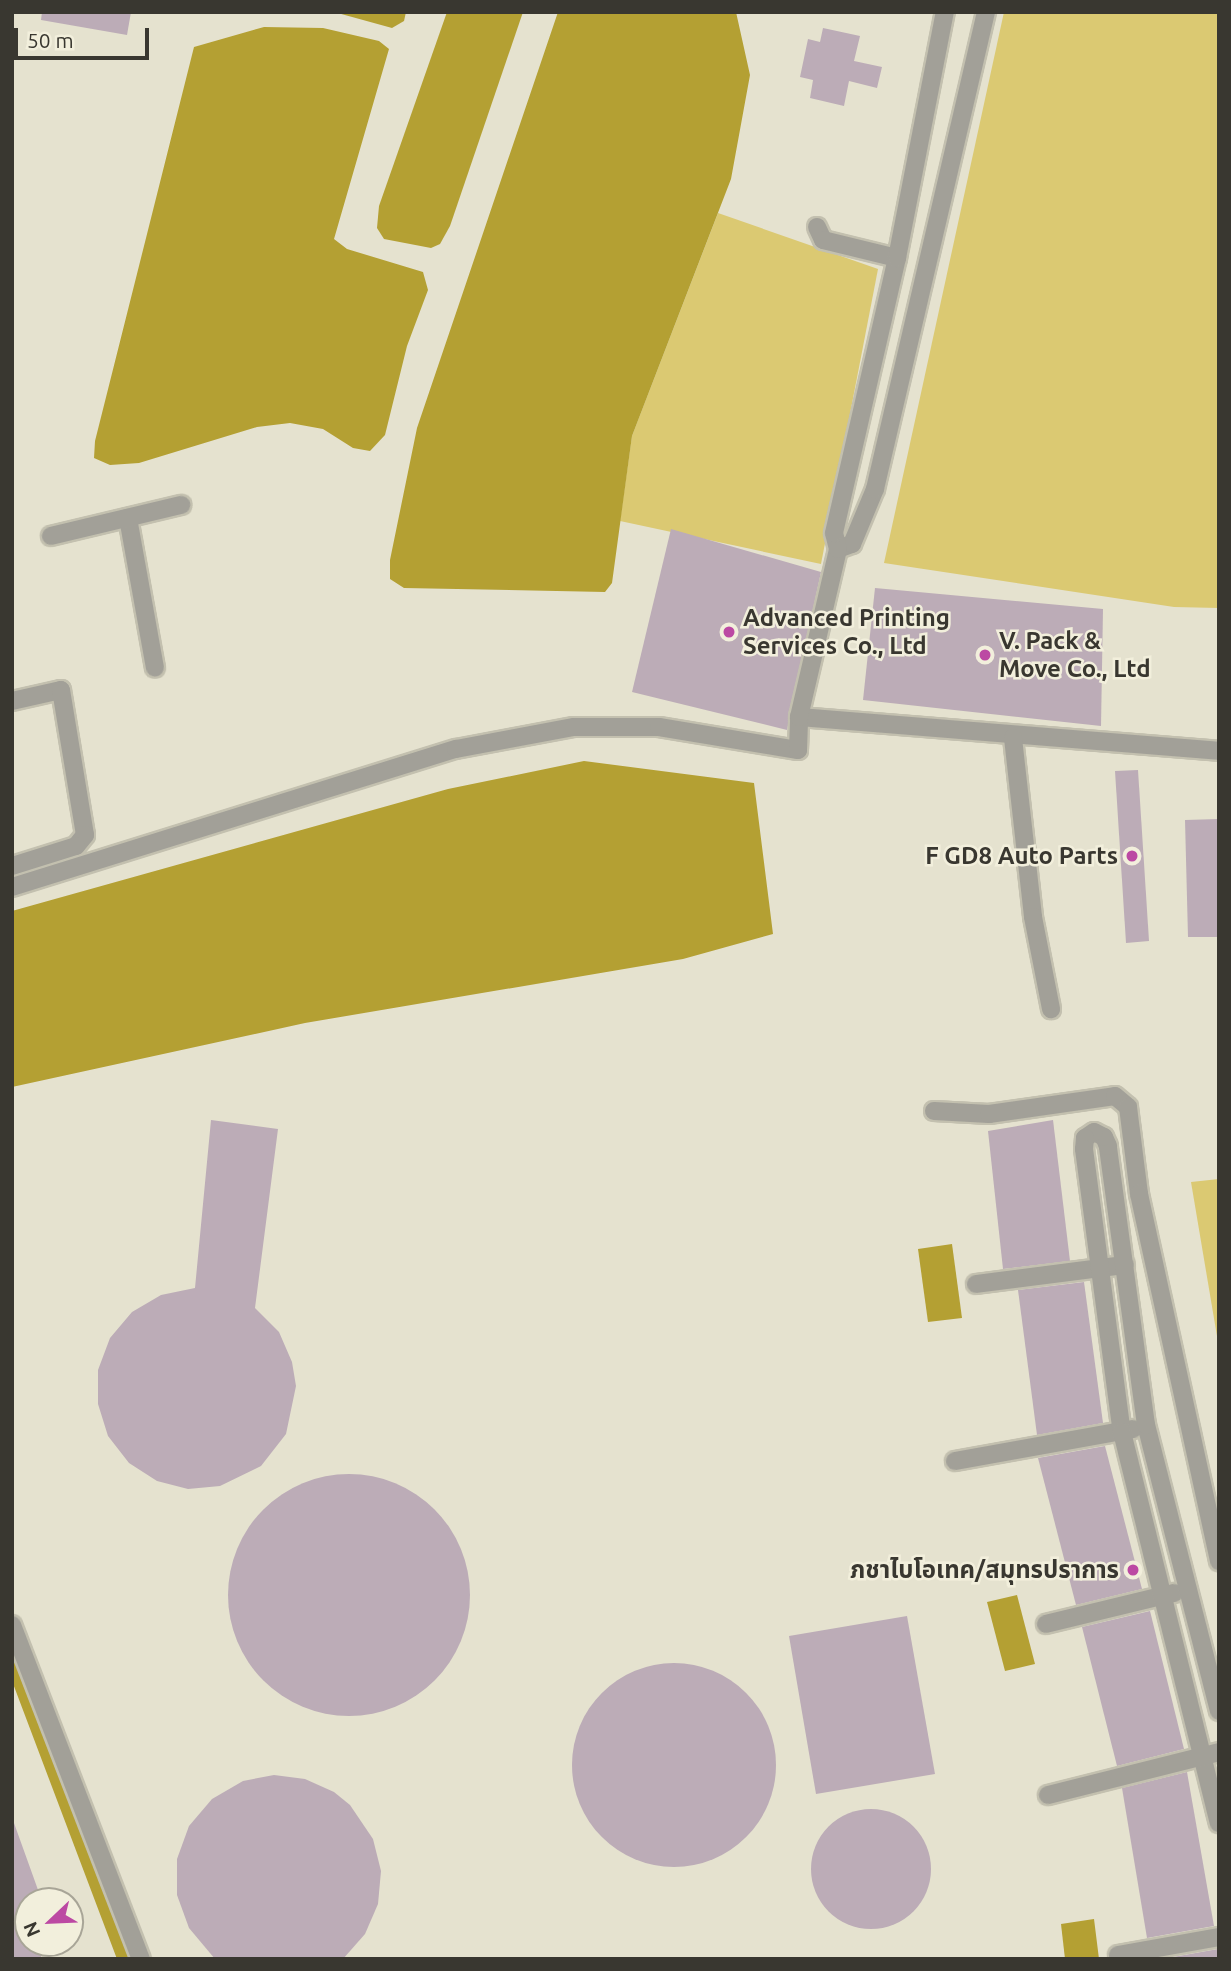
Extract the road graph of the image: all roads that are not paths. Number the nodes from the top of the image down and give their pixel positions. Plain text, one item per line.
1 (946, 12) edge
2 (986, 12) edge
3 (817, 227) dead end
4 (897, 258) junction
5 (181, 505) dead end
6 (128, 518) junction
7 (51, 536) dead end
8 (838, 549) junction
9 (155, 668) dead end
10 (12, 702) edge
11 (799, 717) junction
12 (1013, 738) junction
13 (1219, 751) edge
14 (12, 866) edge
15 (12, 887) edge
16 (1051, 1009) dead end
17 (934, 1111) dead end
18 (1125, 1265) junction
19 (1098, 1269) junction
20 (975, 1284) dead end
21 (1146, 1425) junction
22 (1122, 1432) junction
23 (955, 1461) dead end
24 (1219, 1561) edge
25 (1188, 1590) junction
26 (1163, 1597) junction
27 (1046, 1624) dead end
28 (12, 1625) edge
29 (1219, 1711) edge
30 (1212, 1753) edge
31 (1048, 1795) dead end
32 (1219, 1823) edge
33 (1219, 1937) edge
34 (1118, 1955) dead end
35 (141, 1959) edge

1 - 4 street
2 - 8 street
3 - 4 street
4 - 8 street
5 - 6 street
6 - 7 street
6 - 9 street
8 - 11 street
10 - 14 street
11 - 12 street
11 - 15 street
12 - 13 street
12 - 16 street
17 - 24 street
18 - 19 street
18 - 19 street
18 - 21 street
19 - 20 street
19 - 22 street
21 - 22 street
21 - 25 street
22 - 23 street
22 - 26 street
25 - 26 street
25 - 29 street
26 - 27 street
26 - 30 street
28 - 35 street
30 - 31 street
30 - 32 street
33 - 34 street

